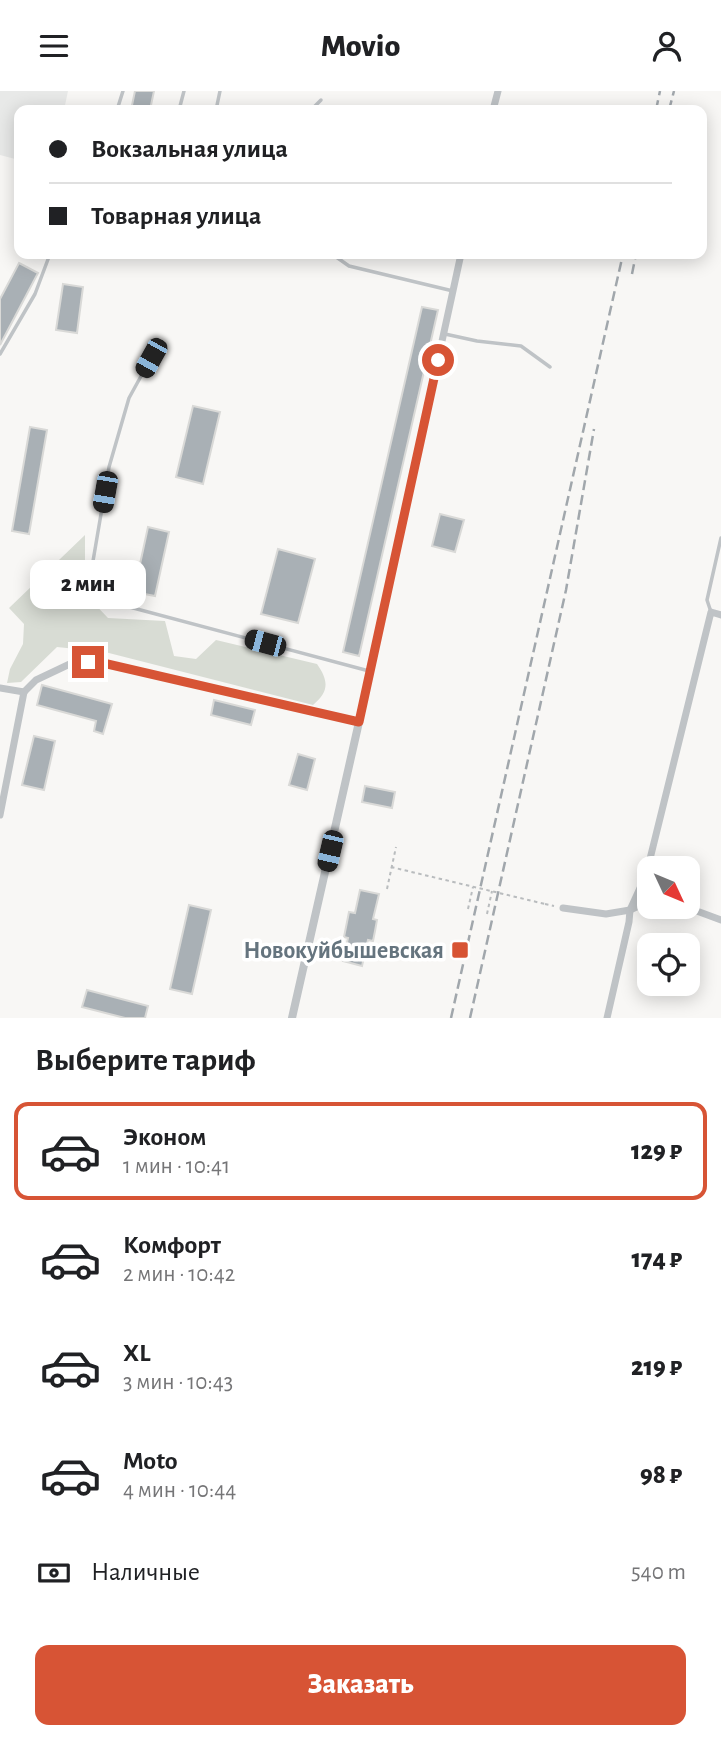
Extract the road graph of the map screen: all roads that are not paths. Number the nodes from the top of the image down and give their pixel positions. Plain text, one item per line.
1 (321, 100) dead end
2 (316, 105) edge
3 (48, 259) edge
4 (339, 259) edge
5 (460, 259) edge
6 (453, 291) junction
7 (443, 334) junction
8 (0, 354) edge
9 (151, 358) dead end
10 (550, 367) dead end
11 (721, 538) edge
12 (711, 612) junction
13 (721, 615) edge
14 (371, 671) junction
15 (0, 688) edge
16 (24, 692) junction
17 (359, 722) junction
18 (0, 815) edge
19 (637, 906) edge
20 (563, 908) road end
21 (630, 910) junction
22 (700, 912) edge
23 (721, 920) edge
24 (292, 1018) edge
25 (607, 1018) edge

1 - 2 lane
3 - 8 lane
4 - 6 lane
5 - 6 street
6 - 7 street
7 - 10 lane
7 - 14 street
9 - 14 lane
11 - 12 lane
12 - 13 street
12 - 21 street
14 - 17 street
15 - 16 street
16 - 17 street
16 - 18 street
17 - 24 street
19 - 21 street
20 - 21 street
21 - 25 street
22 - 23 street

